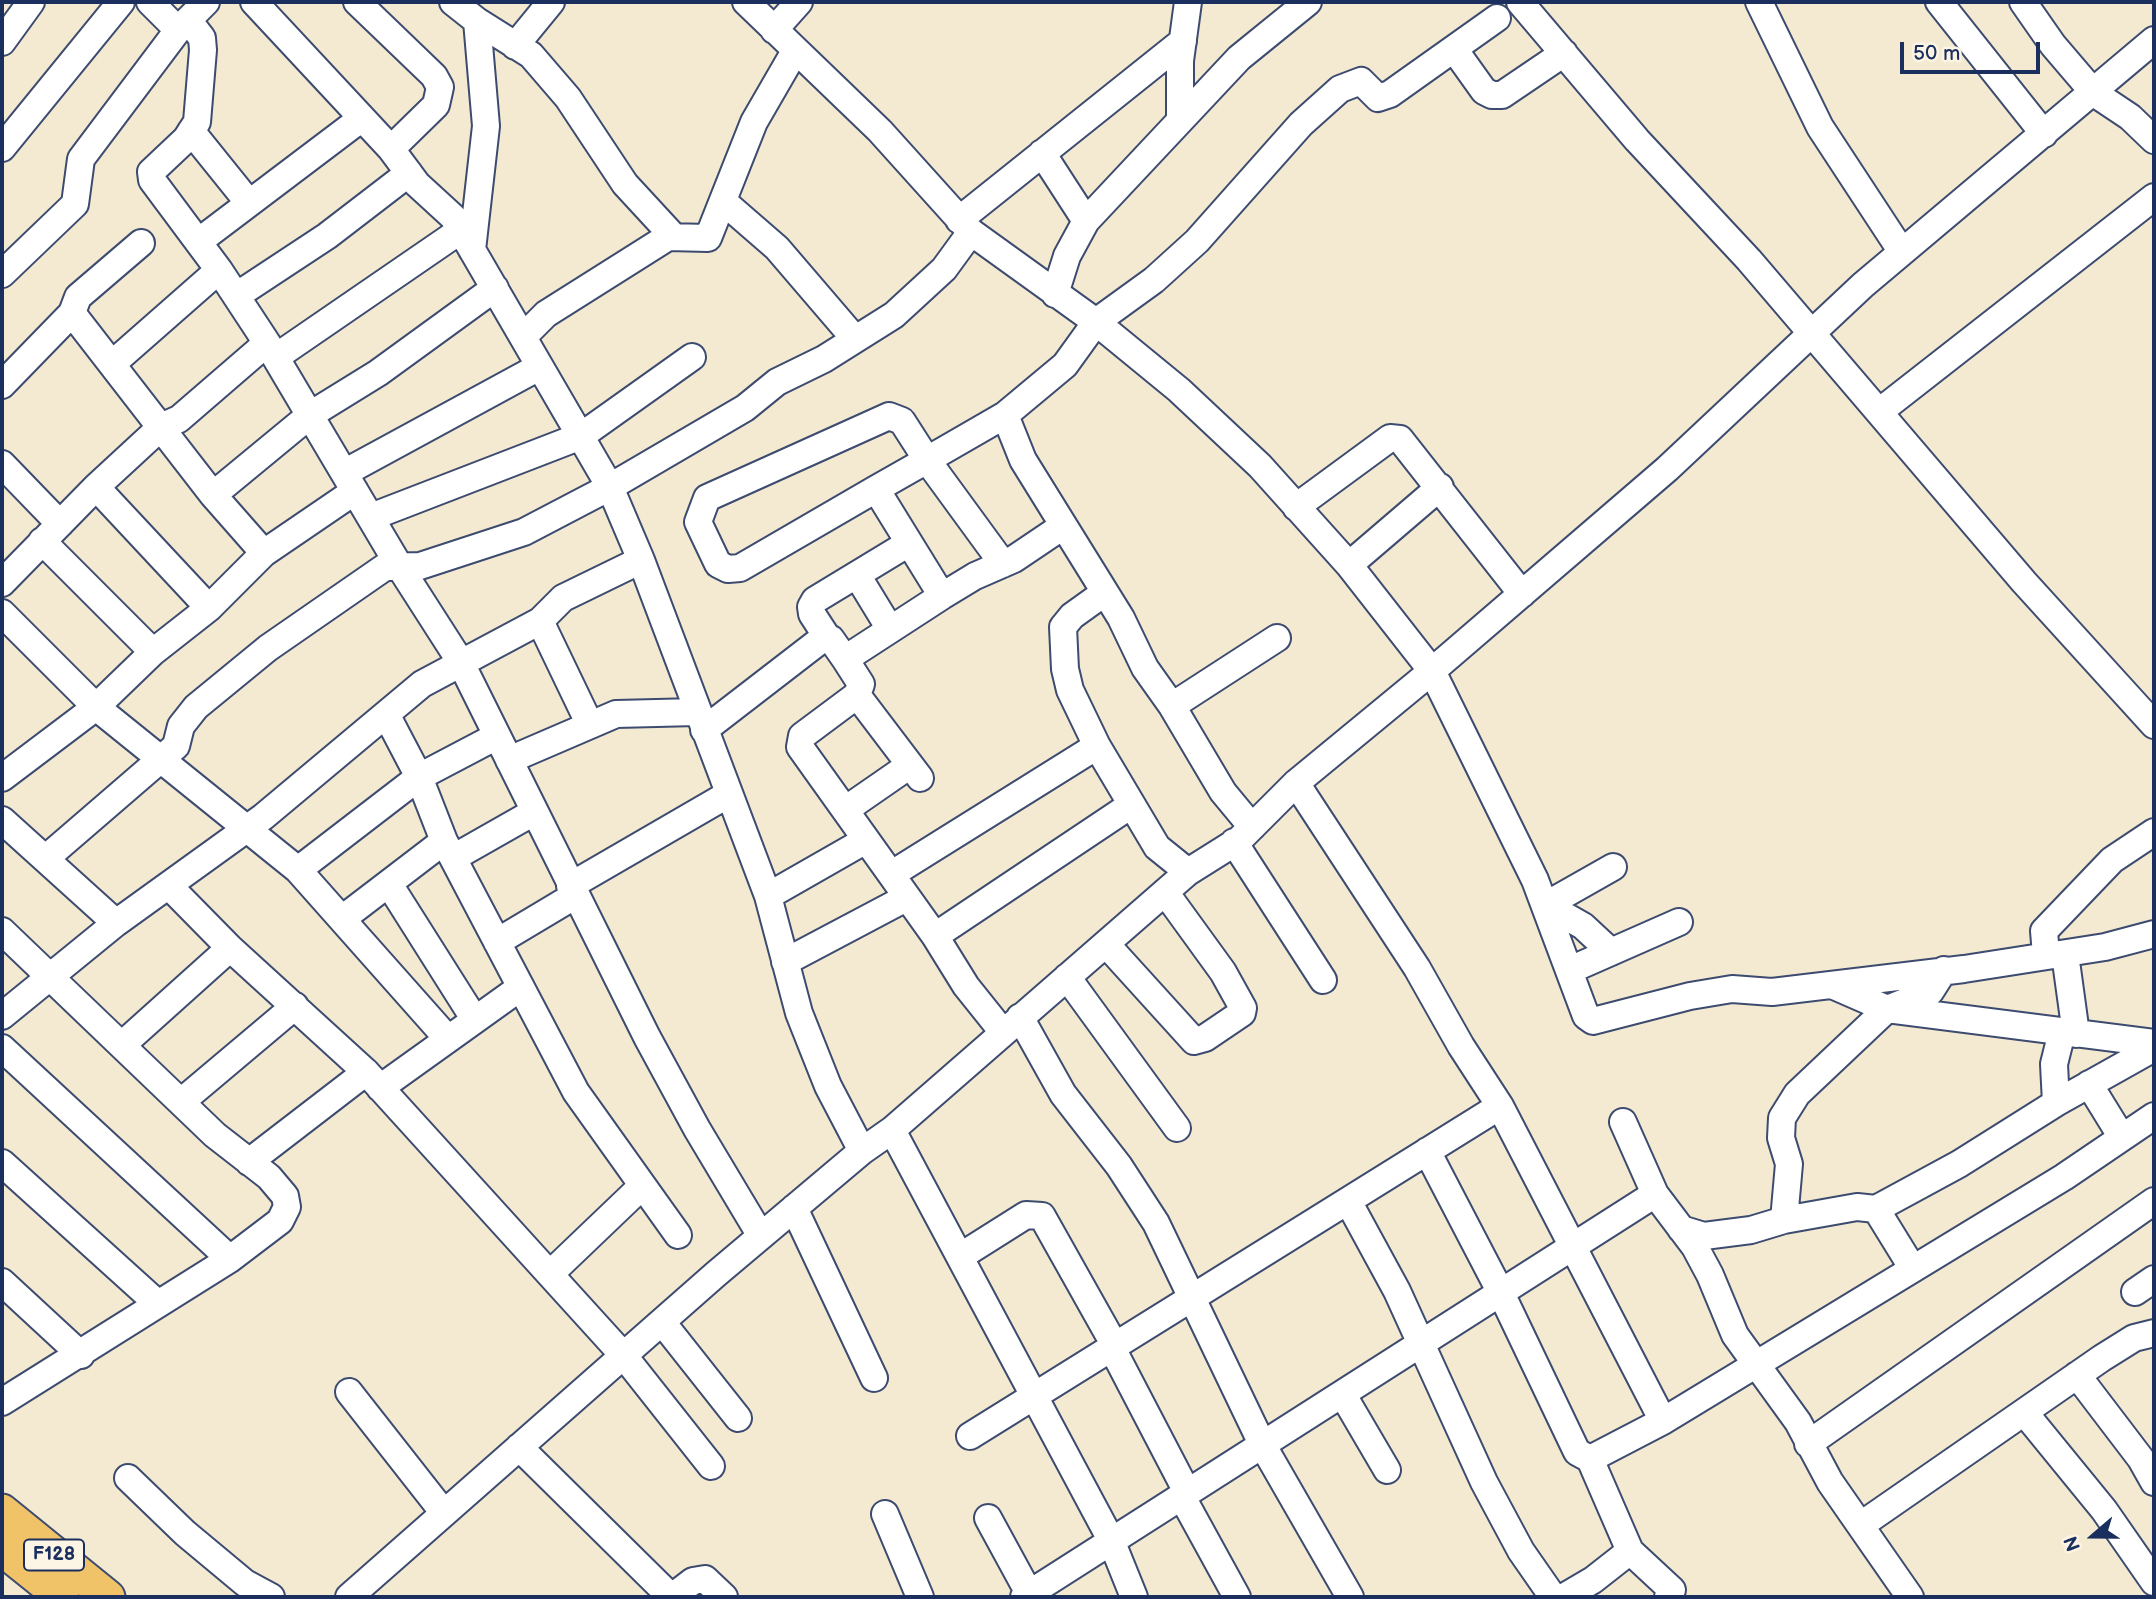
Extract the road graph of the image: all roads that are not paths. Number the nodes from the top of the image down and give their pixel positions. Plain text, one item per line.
1 (31, 2) edge
2 (121, 2) edge
3 (150, 2) edge
4 (254, 2) edge
5 (357, 2) edge
6 (551, 2) edge
7 (746, 2) edge
8 (799, 2) edge
9 (1188, 2) edge
10 (1308, 2) edge
11 (1520, 2) edge
12 (1759, 2) edge
13 (1939, 2) edge
14 (2023, 2) edge
15 (463, 8) edge
16 (190, 17) edge
17 (1497, 18) dead end
18 (774, 30) junction
19 (2154, 40) edge
20 (1183, 41) junction
21 (2, 42) edge
22 (516, 46) junction
23 (1454, 48) junction
24 (796, 51) junction
25 (1564, 53) junction
26 (2094, 93) junction
27 (362, 118) junction
28 (1180, 121) junction
29 (191, 131) junction
30 (2044, 134) junction
31 (2154, 140) edge
32 (2, 148) edge
33 (391, 149) junction
34 (1042, 153) junction
35 (408, 173) junction
36 (2154, 197) edge
37 (724, 201) junction
38 (249, 203) junction
39 (1086, 220) junction
40 (965, 226) junction
41 (673, 236) junction
42 (466, 240) junction
43 (198, 242) junction
44 (141, 243) dead end
45 (1902, 252) junction
46 (219, 270) junction
47 (2, 274) edge
48 (495, 288) junction
49 (1055, 293) junction
50 (236, 296) junction
51 (72, 313) junction
52 (1096, 322) junction
53 (1810, 334) junction
54 (524, 336) junction
55 (855, 339) junction
56 (271, 350) junction
57 (692, 357) dead end
58 (112, 364) junction
59 (539, 367) junction
60 (2, 385) edge
61 (1878, 412) junction
62 (310, 415) junction
63 (1005, 415) junction
64 (161, 427) junction
65 (580, 436) junction
66 (928, 460) junction
67 (2, 464) edge
68 (349, 482) junction
69 (96, 486) junction
70 (610, 487) junction
71 (1440, 487) junction
72 (876, 489) junction
73 (213, 495) junction
74 (1296, 507) junction
75 (371, 517) junction
76 (1063, 526) junction
77 (51, 533) junction
78 (909, 543) junction
79 (264, 553) junction
80 (640, 559) junction
81 (1003, 564) junction
82 (1349, 565) junction
83 (7, 568) edge
84 (401, 569) junction
85 (858, 575) junction
86 (1104, 593) junction
87 (1522, 594) junction
88 (942, 596) junction
89 (209, 608) junction
90 (2, 613) edge
91 (540, 621) junction
92 (890, 629) junction
93 (827, 637) junction
94 (1277, 638) dead end
95 (153, 652) junction
96 (845, 659) junction
97 (460, 661) junction
98 (1433, 671) junction
99 (857, 695) junction
100 (2144, 696) edge
101 (1172, 706) junction
102 (96, 707) junction
103 (386, 714) junction
104 (701, 721) junction
105 (589, 723) junction
106 (2154, 725) edge
107 (497, 736) junction
108 (1097, 747) junction
109 (509, 760) junction
110 (159, 761) junction
111 (419, 777) junction
112 (2, 778) edge
113 (1296, 783) junction
114 (727, 795) junction
115 (1131, 805) junction
116 (845, 810) junction
117 (534, 812) junction
118 (2, 820) edge
119 (248, 829) junction
120 (2154, 832) edge
121 (1243, 835) junction
122 (866, 839) junction
123 (449, 849) junction
124 (45, 859) junction
125 (1613, 867) dead end
126 (298, 870) junction
127 (1188, 872) junction
128 (892, 874) junction
129 (389, 884) junction
130 (170, 887) junction
131 (572, 891) junction
132 (1165, 892) junction
133 (768, 896) junction
134 (906, 898) junction
135 (1546, 905) junction
136 (342, 919) junction
137 (1679, 922) dead end
138 (116, 923) junction
139 (2, 931) edge
140 (2154, 934) edge
141 (935, 936) junction
142 (497, 942) junction
143 (1106, 944) junction
144 (230, 948) junction
145 (1611, 952) junction
146 (2055, 954) junction
147 (785, 962) junction
148 (1570, 970) junction
149 (1944, 970) junction
150 (52, 977) junction
151 (1067, 977) junction
152 (1323, 980) dead end
153 (1832, 985) junction
154 (521, 986) junction
155 (295, 1006) junction
156 (1887, 1009) junction
157 (2, 1016) edge
158 (475, 1020) junction
159 (1011, 1024) junction
160 (2069, 1033) junction
161 (448, 1039) junction
162 (122, 1045) junction
163 (2154, 1045) edge
164 (2, 1048) edge
165 (373, 1080) junction
166 (2089, 1084) junction
167 (181, 1102) junction
168 (2056, 1102) junction
169 (1500, 1106) junction
170 (2154, 1116) edge
171 (1623, 1122) dead end
172 (1177, 1128) dead end
173 (892, 1130) junction
174 (2121, 1136) junction
175 (862, 1151) junction
176 (1427, 1151) junction
177 (249, 1162) junction
178 (2, 1163) edge
179 (641, 1187) junction
180 (1656, 1194) junction
181 (1348, 1201) junction
182 (2154, 1202) edge
183 (794, 1208) junction
184 (1876, 1209) junction
185 (1784, 1220) junction
186 (1681, 1230) junction
187 (678, 1235) dead end
188 (761, 1236) junction
189 (1574, 1247) junction
190 (961, 1256) junction
191 (230, 1259) junction
192 (1913, 1269) junction
193 (550, 1274) junction
194 (2, 1282) edge
195 (1501, 1293) junction
196 (1193, 1297) junction
197 (158, 1304) junction
198 (662, 1322) junction
199 (2154, 1333) edge
200 (1421, 1343) junction
201 (1114, 1347) junction
202 (81, 1355) junction
203 (624, 1356) junction
204 (1756, 1362) junction
205 (2077, 1375) junction
206 (874, 1378) dead end
207 (349, 1392) dead end
208 (1343, 1395) junction
209 (1036, 1397) junction
210 (2, 1402) edge
211 (2024, 1412) junction
212 (738, 1418) dead end
213 (1663, 1421) junction
214 (970, 1436) dead end
215 (1262, 1444) junction
216 (1808, 1444) junction
217 (519, 1447) junction
218 (1590, 1459) junction
219 (710, 1466) dead end
220 (1387, 1470) dead end
221 (128, 1478) dead end
222 (2154, 1482) edge
223 (1184, 1494) junction
224 (2, 1511) edge
225 (444, 1513) junction
226 (885, 1514) dead end
227 (988, 1518) dead end
228 (1861, 1525) junction
229 (1111, 1540) junction
230 (2, 1549) edge
231 (1630, 1551) junction
232 (2154, 1582) edge
233 (1028, 1596) edge
234 (62, 1597) edge
235 (108, 1597) edge
236 (271, 1597) edge
237 (349, 1597) edge
238 (672, 1597) edge
239 (724, 1597) edge
240 (920, 1597) edge
241 (1134, 1597) edge
242 (1237, 1597) edge
243 (1350, 1597) edge
244 (1553, 1597) edge
245 (1564, 1597) edge
246 (1668, 1597) edge
247 (1910, 1597) edge

1 - 21 street
2 - 32 street
3 - 16 street
4 - 27 street
5 - 33 street
6 - 22 street
7 - 18 street
8 - 18 street
9 - 20 street
10 - 28 street
11 - 25 street
12 - 45 street
13 - 30 street
14 - 26 street
15 - 22 street
15 - 42 street
16 - 29 street
16 - 47 street
17 - 23 street
18 - 24 street
19 - 26 street
20 - 28 street
20 - 34 street
22 - 41 street
23 - 25 street
23 - 52 street
24 - 37 street
24 - 40 street
25 - 53 street
26 - 30 street
26 - 31 street
27 - 33 street
27 - 38 street
28 - 39 street
29 - 38 street
29 - 43 street
30 - 45 street
33 - 35 street
34 - 39 street
34 - 40 street
35 - 42 street
35 - 50 street
36 - 61 street
37 - 41 street
37 - 55 street
38 - 43 street
39 - 49 street
40 - 49 street
40 - 55 street
41 - 54 street
42 - 48 street
42 - 56 street
43 - 46 street
44 - 51 street
45 - 53 street
46 - 50 street
46 - 58 street
48 - 54 street
48 - 62 street
49 - 52 street
50 - 56 street
51 - 58 street
51 - 60 street
52 - 63 street
52 - 74 street
53 - 61 street
53 - 87 street
54 - 59 street
55 - 70 street
56 - 62 street
56 - 64 street
57 - 65 street
58 - 64 street
59 - 65 street
59 - 68 street
61 - 100 street
62 - 68 street
62 - 73 street
63 - 66 street
63 - 76 street
64 - 69 street
64 - 73 street
65 - 70 street
65 - 75 street
66 - 72 street
66 - 72 street
66 - 81 street
67 - 77 street
68 - 75 street
68 - 79 street
69 - 77 street
69 - 89 street
70 - 80 street
70 - 84 street
71 - 74 street
71 - 82 street
71 - 87 street
72 - 78 street
73 - 79 street
74 - 82 street
75 - 84 street
76 - 81 street
76 - 86 street
77 - 83 street
77 - 95 street
78 - 85 street
78 - 88 street
79 - 89 street
80 - 91 street
80 - 104 street
81 - 88 street
82 - 98 street
84 - 97 street
84 - 110 street
85 - 92 street
85 - 93 street
86 - 101 street
86 - 108 street
87 - 98 street
88 - 92 street
89 - 95 street
90 - 102 street
91 - 97 street
91 - 105 street
92 - 96 street
93 - 96 street
93 - 104 street
94 - 101 street
95 - 102 street
96 - 99 street
97 - 103 street
97 - 107 street
98 - 113 street
98 - 135 street
99 - 116 street
99 - 116 street
100 - 106 street
101 - 121 street
102 - 110 street
102 - 112 street
103 - 111 street
103 - 119 street
104 - 105 street
104 - 114 street
105 - 109 street
107 - 109 street
107 - 111 street
108 - 115 street
108 - 128 street
109 - 117 street
110 - 119 street
110 - 124 street
111 - 123 street
111 - 126 street
113 - 121 street
113 - 169 street
114 - 131 street
114 - 133 street
115 - 127 street
115 - 141 street
116 - 122 street
117 - 123 street
117 - 131 street
118 - 124 street
119 - 126 street
119 - 130 street
120 - 146 street
121 - 127 street
121 - 152 street
122 - 128 street
122 - 133 street
123 - 129 street
123 - 142 street
124 - 138 street
125 - 135 street
126 - 136 street
127 - 132 street
128 - 134 street
129 - 136 street
129 - 158 street
130 - 138 street
130 - 144 street
131 - 142 street
131 - 188 street
132 - 143 street
132 - 143 street
133 - 147 street
134 - 141 street
134 - 147 street
135 - 145 street
135 - 148 street
136 - 161 street
137 - 145 street
138 - 150 street
139 - 150 street
140 - 146 street
141 - 159 street
142 - 154 street
143 - 151 street
144 - 155 street
144 - 162 street
145 - 148 street
146 - 149 street
146 - 160 street
147 - 175 street
148 - 153 street
149 - 153 street
149 - 156 street
150 - 157 street
150 - 162 street
151 - 159 street
151 - 172 street
153 - 156 street
154 - 158 street
154 - 179 street
155 - 165 street
155 - 167 street
156 - 160 street
156 - 185 street
158 - 161 street
159 - 173 street
159 - 196 street
160 - 163 street
160 - 168 street
161 - 165 street
162 - 167 street
163 - 166 street
164 - 191 street
165 - 177 street
165 - 193 street
166 - 168 street
166 - 174 street
167 - 177 street
168 - 184 street
169 - 176 street
169 - 189 street
170 - 174 street
171 - 180 street
173 - 175 street
173 - 190 street
174 - 192 street
175 - 183 street
176 - 181 street
176 - 195 street
177 - 191 street
178 - 197 street
179 - 187 street
179 - 193 street
180 - 186 street
180 - 189 street
181 - 196 street
181 - 200 street
182 - 216 street
183 - 188 street
183 - 206 street
184 - 185 street
184 - 192 street
185 - 186 street
186 - 204 street
188 - 198 street
189 - 195 street
189 - 213 street
190 - 201 street
190 - 209 street
191 - 197 street
192 - 204 street
193 - 203 street
194 - 202 street
195 - 200 street
195 - 218 street
196 - 201 street
196 - 215 street
197 - 202 street
198 - 203 street
198 - 212 street
199 - 205 street
200 - 208 street
200 - 244 street
201 - 209 street
201 - 223 street
202 - 210 street
203 - 217 street
203 - 219 street
204 - 213 street
204 - 216 street
205 - 211 street
205 - 222 street
207 - 225 street
208 - 215 street
208 - 220 street
209 - 214 street
209 - 229 street
211 - 228 street
211 - 232 street
213 - 218 street
215 - 223 street
215 - 243 street
216 - 228 street
217 - 225 street
217 - 238 street
218 - 231 street
221 - 236 street
223 - 229 street
223 - 242 street
224 - 235 main road, F128
225 - 237 street
226 - 240 street
227 - 233 street
228 - 247 street
229 - 233 street
229 - 241 street
230 - 234 main road, F128
231 - 245 street
231 - 246 street
238 - 239 street

